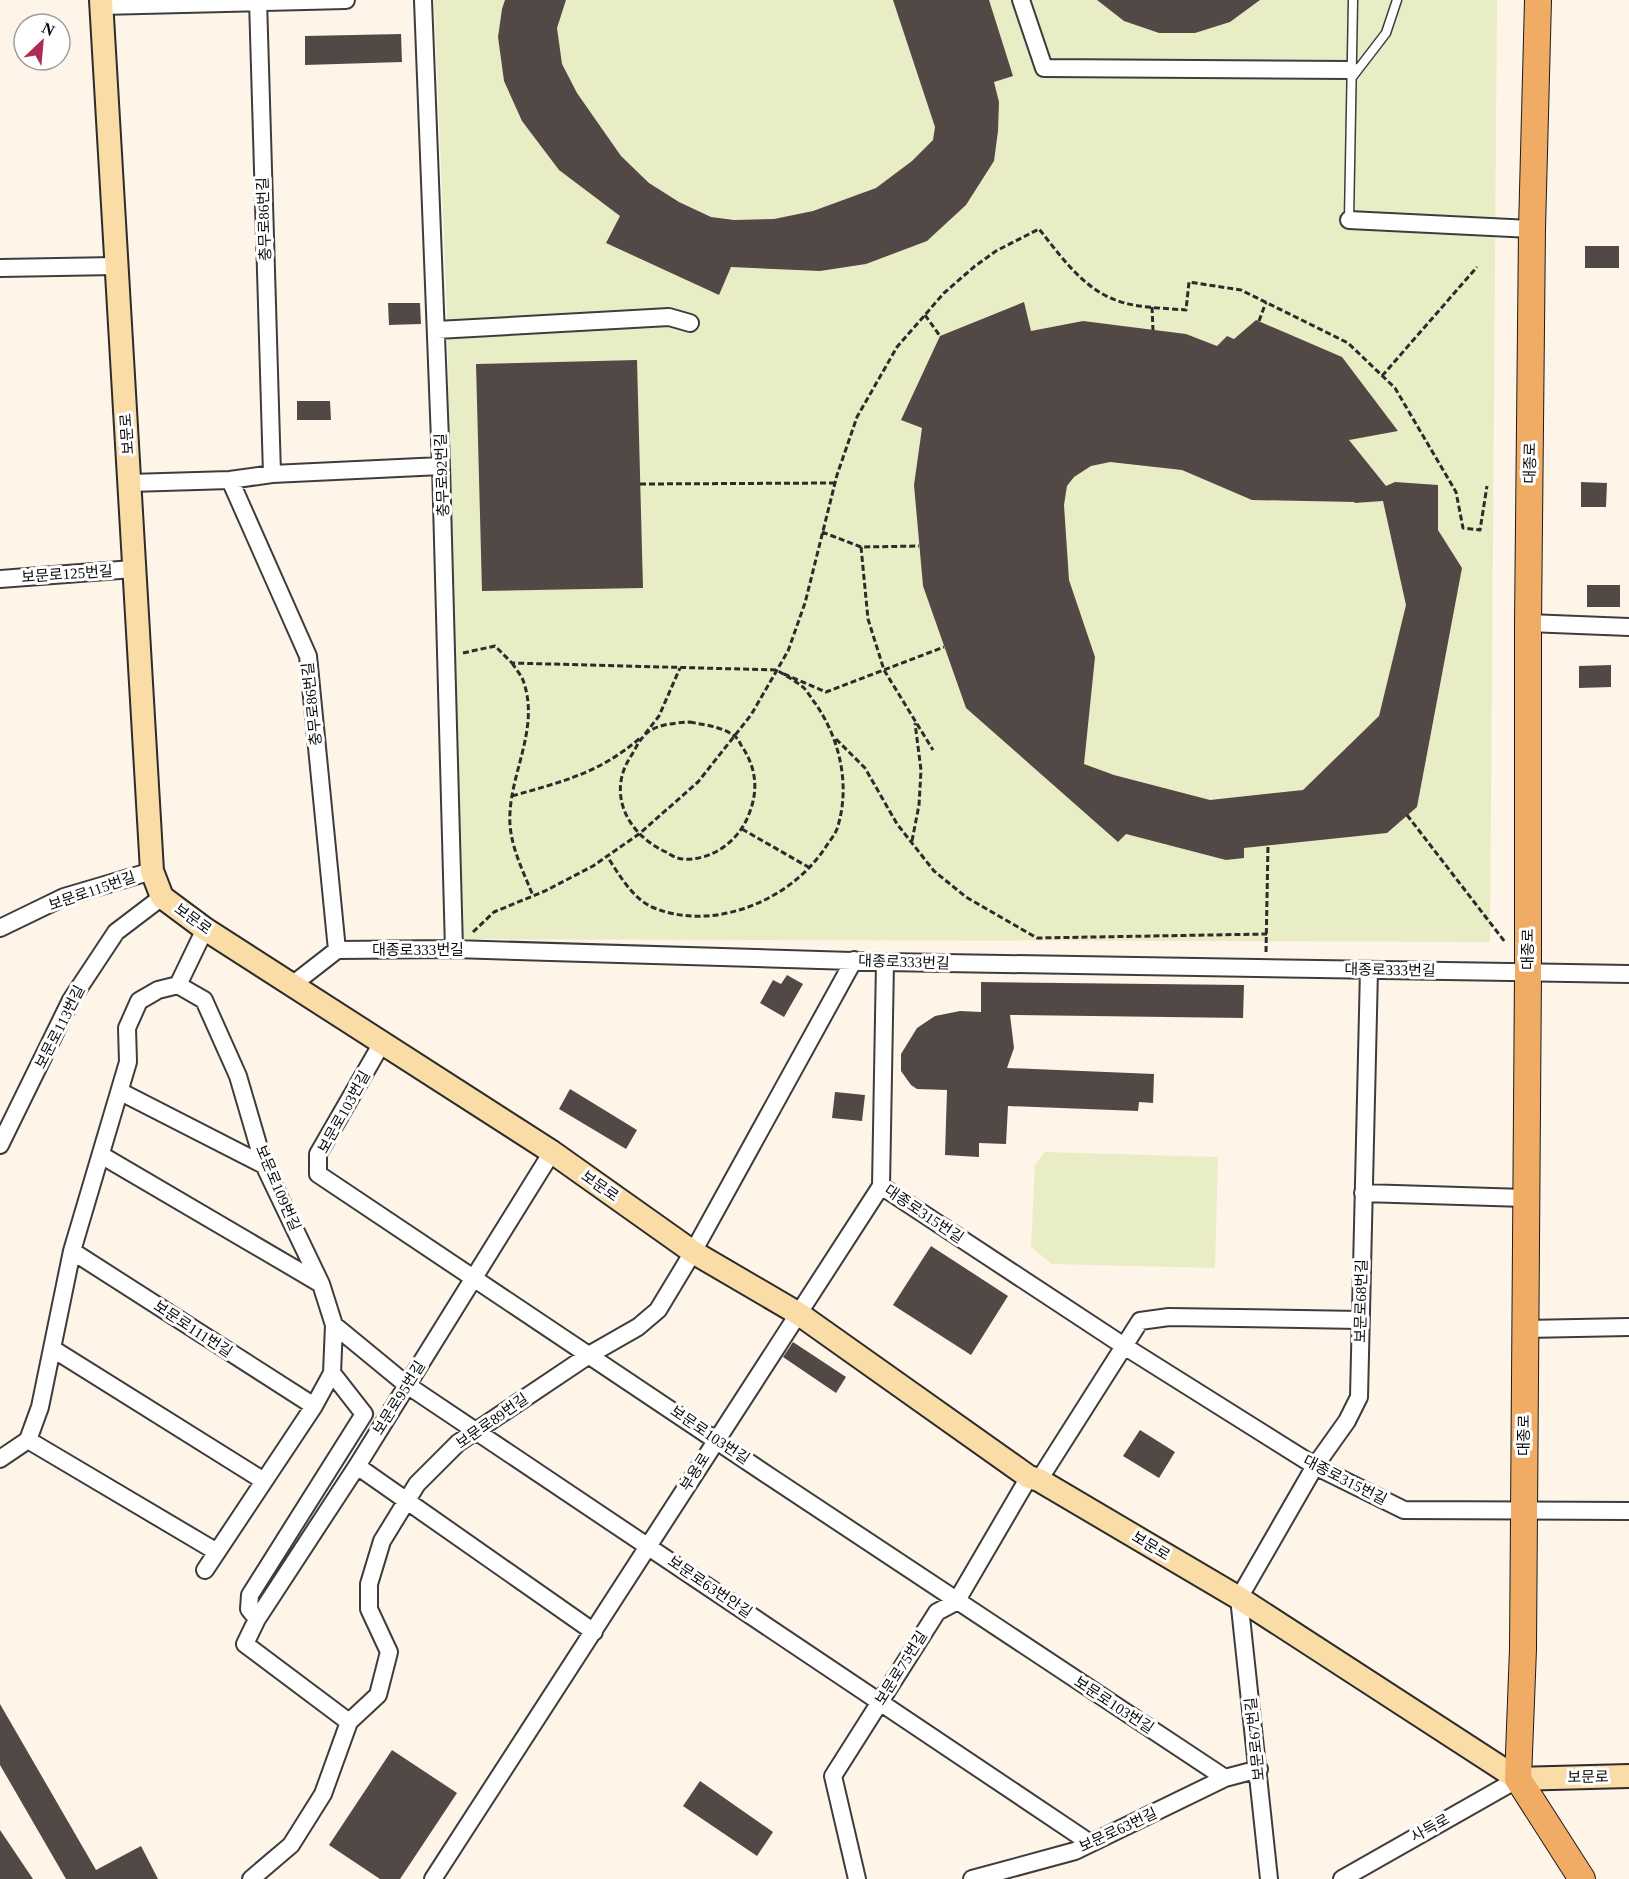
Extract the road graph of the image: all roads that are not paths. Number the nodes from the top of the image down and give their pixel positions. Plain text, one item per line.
1 (346, 0) edge
2 (423, 0) edge
3 (1021, 0) edge
4 (1353, 0) edge
5 (1397, 0) edge
6 (1538, 0) edge
7 (258, 1) edge
8 (101, 3) edge
9 (1351, 74) junction
10 (1349, 220) joint
11 (1532, 229) junction
12 (116, 266) junction
13 (0, 268) edge
14 (690, 323) dead end
15 (437, 330) junction
16 (441, 466) junction
17 (272, 474) junction
18 (230, 480) junction
19 (130, 483) junction
20 (133, 569) junction
21 (0, 579) edge
22 (1528, 623) junction
23 (1629, 627) edge
24 (152, 871) junction
25 (162, 897) junction
26 (0, 928) edge
27 (205, 929) junction
28 (454, 949) junction
29 (337, 950) junction
30 (854, 960) junction
31 (885, 962) junction
32 (1369, 969) junction
33 (1528, 972) junction
34 (1629, 974) edge
35 (178, 985) junction
36 (292, 985) junction
37 (382, 1043) junction
38 (121, 1092) junction
39 (0, 1145) edge
40 (552, 1152) junction
41 (101, 1155) junction
42 (264, 1165) junction
43 (881, 1186) junction
44 (1363, 1193) junction
45 (1525, 1198) junction
46 (72, 1251) junction
47 (693, 1252) junction
48 (474, 1278) junction
49 (321, 1284) junction
50 (799, 1314) junction
51 (1361, 1320) junction
52 (334, 1324) junction
53 (1629, 1327) edge
54 (1525, 1329) junction
55 (1124, 1346) junction
56 (52, 1350) junction
57 (589, 1355) junction
58 (332, 1373) junction
59 (407, 1385) junction
60 (314, 1406) junction
61 (476, 1431) junction
62 (716, 1439) junction
63 (28, 1440) junction
64 (0, 1459) edge
65 (357, 1466) junction
66 (1315, 1466) junction
67 (1034, 1478) junction
68 (264, 1481) junction
69 (407, 1501) junction
70 (1524, 1511) junction
71 (1629, 1511) edge
72 (648, 1546) junction
73 (217, 1552) junction
74 (206, 1570) dead end
75 (1239, 1598) junction
76 (956, 1602) junction
77 (257, 1619) junction
78 (594, 1632) junction
79 (880, 1701) junction
80 (349, 1722) junction
81 (1258, 1769) junction
82 (1629, 1776) edge
83 (1225, 1778) junction
84 (1518, 1779) junction
85 (1090, 1843) junction
86 (1363, 1874) edge
87 (440, 1877) edge
88 (251, 1879) edge
89 (857, 1879) edge
90 (972, 1879) edge
91 (1269, 1879) edge
92 (1342, 1879) edge
93 (1582, 1879) edge

1 - 7 street
2 - 15 street, 충무로92번길
3 - 9 street
4 - 9 lane
5 - 9 lane
6 - 11 main road, 대종로
7 - 8 street
7 - 17 street, 충무로86번길
8 - 12 main road, 보문로
9 - 10 lane
10 - 11 street
11 - 22 main road, 대종로
12 - 13 street
12 - 19 main road, 보문로
14 - 15 street
15 - 16 street, 충무로92번길
16 - 17 street
16 - 28 street, 충무로92번길
17 - 18 street
18 - 19 street
18 - 29 street, 충무로86번길
19 - 20 main road, 보문로
20 - 21 street, 보문로125번길
20 - 24 main road, 보문로
22 - 23 street
22 - 33 main road, 대종로
24 - 25 main road, 보문로
24 - 26 street, 보문로115번길
25 - 27 main road, 보문로
25 - 39 street, 보문로113번길
27 - 35 street
27 - 36 main road, 보문로
28 - 29 street, 대종로333번길
28 - 30 street, 대종로333번길
29 - 36 street
30 - 31 street, 대종로333번길
30 - 47 street
31 - 32 street, 대종로333번길
31 - 43 street, 대종로315번길
32 - 33 street, 대종로333번길
32 - 44 street, 보문로68번길
33 - 34 street, 대종로333번길
33 - 45 main road, 대종로
35 - 38 street
35 - 42 street, 보문로109번길
36 - 37 main road, 보문로
37 - 40 main road, 보문로
37 - 48 street, 보문로103번길
38 - 41 street
38 - 42 street
40 - 47 main road, 보문로
40 - 48 street, 보문로95번길
41 - 46 street
41 - 49 street
42 - 49 street, 보문로109번길
43 - 50 street, 부용로
43 - 55 street, 대종로315번길
44 - 45 street
44 - 51 street, 보문로68번길
45 - 54 main road, 대종로
46 - 56 street
46 - 60 street, 보문로111번길
47 - 50 main road, 보문로
47 - 57 street, 보문로89번길
48 - 57 street, 보문로103번길
48 - 59 street, 보문로95번길
49 - 52 street, 보문로109번길
50 - 62 street, 부용로
50 - 67 main road, 보문로
51 - 55 street
51 - 66 street, 보문로68번길
52 - 58 street, 보문로109번길
52 - 59 street, 보문로63번안길
53 - 54 street
54 - 70 main road, 대종로
55 - 66 street, 대종로315번길
55 - 67 street, 보문로75번길
56 - 63 street
56 - 68 street
57 - 61 street, 보문로89번길
57 - 62 street, 보문로103번길
58 - 60 street, 보문로109번길
58 - 77 street
59 - 61 street, 보문로63번안길
59 - 65 street, 보문로95번길
60 - 68 street, 보문로109번길
61 - 69 street, 보문로89번길
61 - 72 street, 보문로63번안길
62 - 72 street, 부용로
62 - 76 street, 보문로103번길
63 - 64 street
63 - 73 street
65 - 69 street
65 - 77 street, 보문로95번길
66 - 70 street, 대종로315번길
66 - 75 street, 보문로68번길
67 - 75 main road, 보문로
67 - 76 street, 보문로75번길
68 - 73 street, 보문로109번길
69 - 78 street
69 - 80 street, 보문로89번길
70 - 71 street, 대종로315번길
70 - 84 main road, 대종로
72 - 78 street, 부용로
72 - 79 street, 보문로63번안길
73 - 74 street, 보문로109번길
75 - 81 street, 보문로67번길
75 - 84 main road, 보문로
76 - 79 street, 보문로75번길
76 - 83 street, 보문로103번길
77 - 80 street, 보문로95번길
78 - 87 street, 부용로
79 - 85 street, 보문로63번안길
79 - 89 street, 보문로75번길
80 - 88 street, 보문로89번길
81 - 83 street, 보문로63번길
81 - 91 street, 보문로67번길
82 - 84 main road, 보문로
83 - 85 street, 보문로63번길
84 - 86 street, 사득로
84 - 93 main road
85 - 90 street, 보문로63번길
86 - 92 street, 사득로

